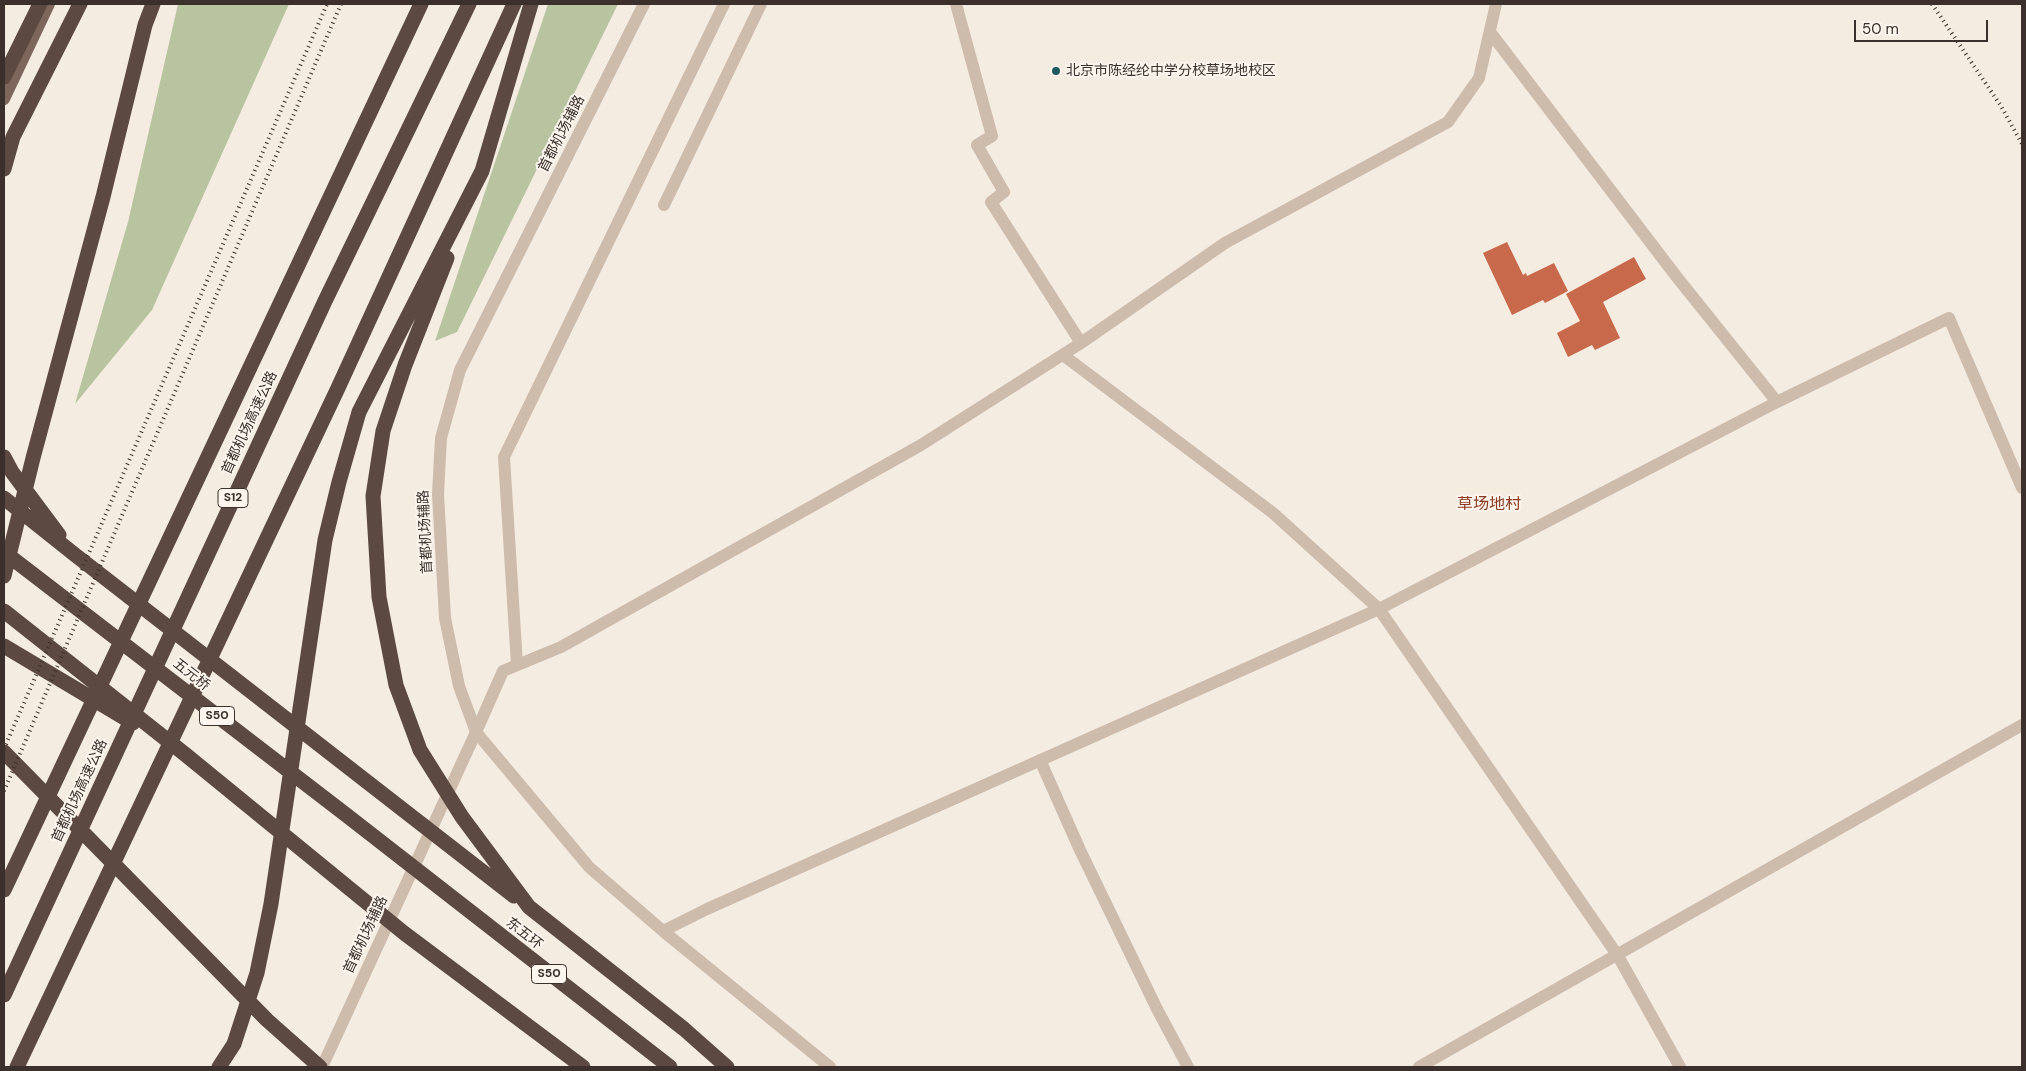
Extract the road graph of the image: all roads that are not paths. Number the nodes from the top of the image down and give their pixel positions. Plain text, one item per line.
1 (40, 4) edge
2 (50, 4) edge
3 (80, 4) edge
4 (153, 4) edge
5 (421, 4) edge
6 (469, 4) edge
7 (514, 4) edge
8 (532, 4) edge
9 (644, 4) edge
10 (724, 4) edge
11 (761, 4) edge
12 (956, 4) edge
13 (1496, 4) edge
14 (1490, 32) junction
15 (4, 78) edge
16 (4, 99) edge
17 (4, 169) edge
18 (482, 171) junction
19 (664, 205) dead end
20 (1081, 343) junction
21 (1063, 354) junction
22 (1777, 402) junction
23 (4, 457) edge
24 (2022, 488) edge
25 (4, 498) edge
26 (4, 552) edge
27 (74, 554) junction
28 (4, 576) edge
29 (1379, 609) junction
30 (4, 611) edge
31 (4, 646) edge
32 (517, 665) junction
33 (2022, 725) edge
34 (476, 732) junction
35 (4, 752) edge
36 (186, 755) junction
37 (1040, 760) junction
38 (429, 881) joint
39 (4, 890) edge
40 (529, 907) junction
41 (663, 932) junction
42 (1618, 956) junction
43 (4, 995) edge
44 (18, 1067) edge
45 (219, 1067) edge
46 (321, 1067) edge
47 (583, 1067) edge
48 (670, 1067) edge
49 (727, 1067) edge
50 (830, 1067) edge
51 (1188, 1067) edge
52 (1419, 1067) edge
53 (1680, 1067) edge

1 - 15 highway
2 - 16 main road
3 - 17 highway
4 - 28 highway
5 - 39 highway, 首都机场高速公路
6 - 43 highway, 首都机场高速公路 / S12
7 - 44 highway
8 - 18 highway
9 - 34 street, 首都机场辅路
10 - 32 street
11 - 19 street
12 - 20 street
13 - 14 street
14 - 20 street
14 - 22 street
18 - 40 highway
18 - 45 highway
20 - 21 street
21 - 29 street
21 - 32 street
22 - 24 street
22 - 29 street
23 - 27 highway
25 - 27 highway
26 - 38 highway, 五元桥 / S50
27 - 40 highway
29 - 37 street
29 - 42 street
30 - 36 highway
31 - 36 highway
32 - 34 street
33 - 42 street
34 - 41 street
34 - 46 street, 首都机场辅路
35 - 46 highway
36 - 47 highway
37 - 41 street
37 - 51 street
38 - 48 highway, 东五环 / S50
40 - 49 highway
41 - 50 street
42 - 52 street
42 - 53 street

